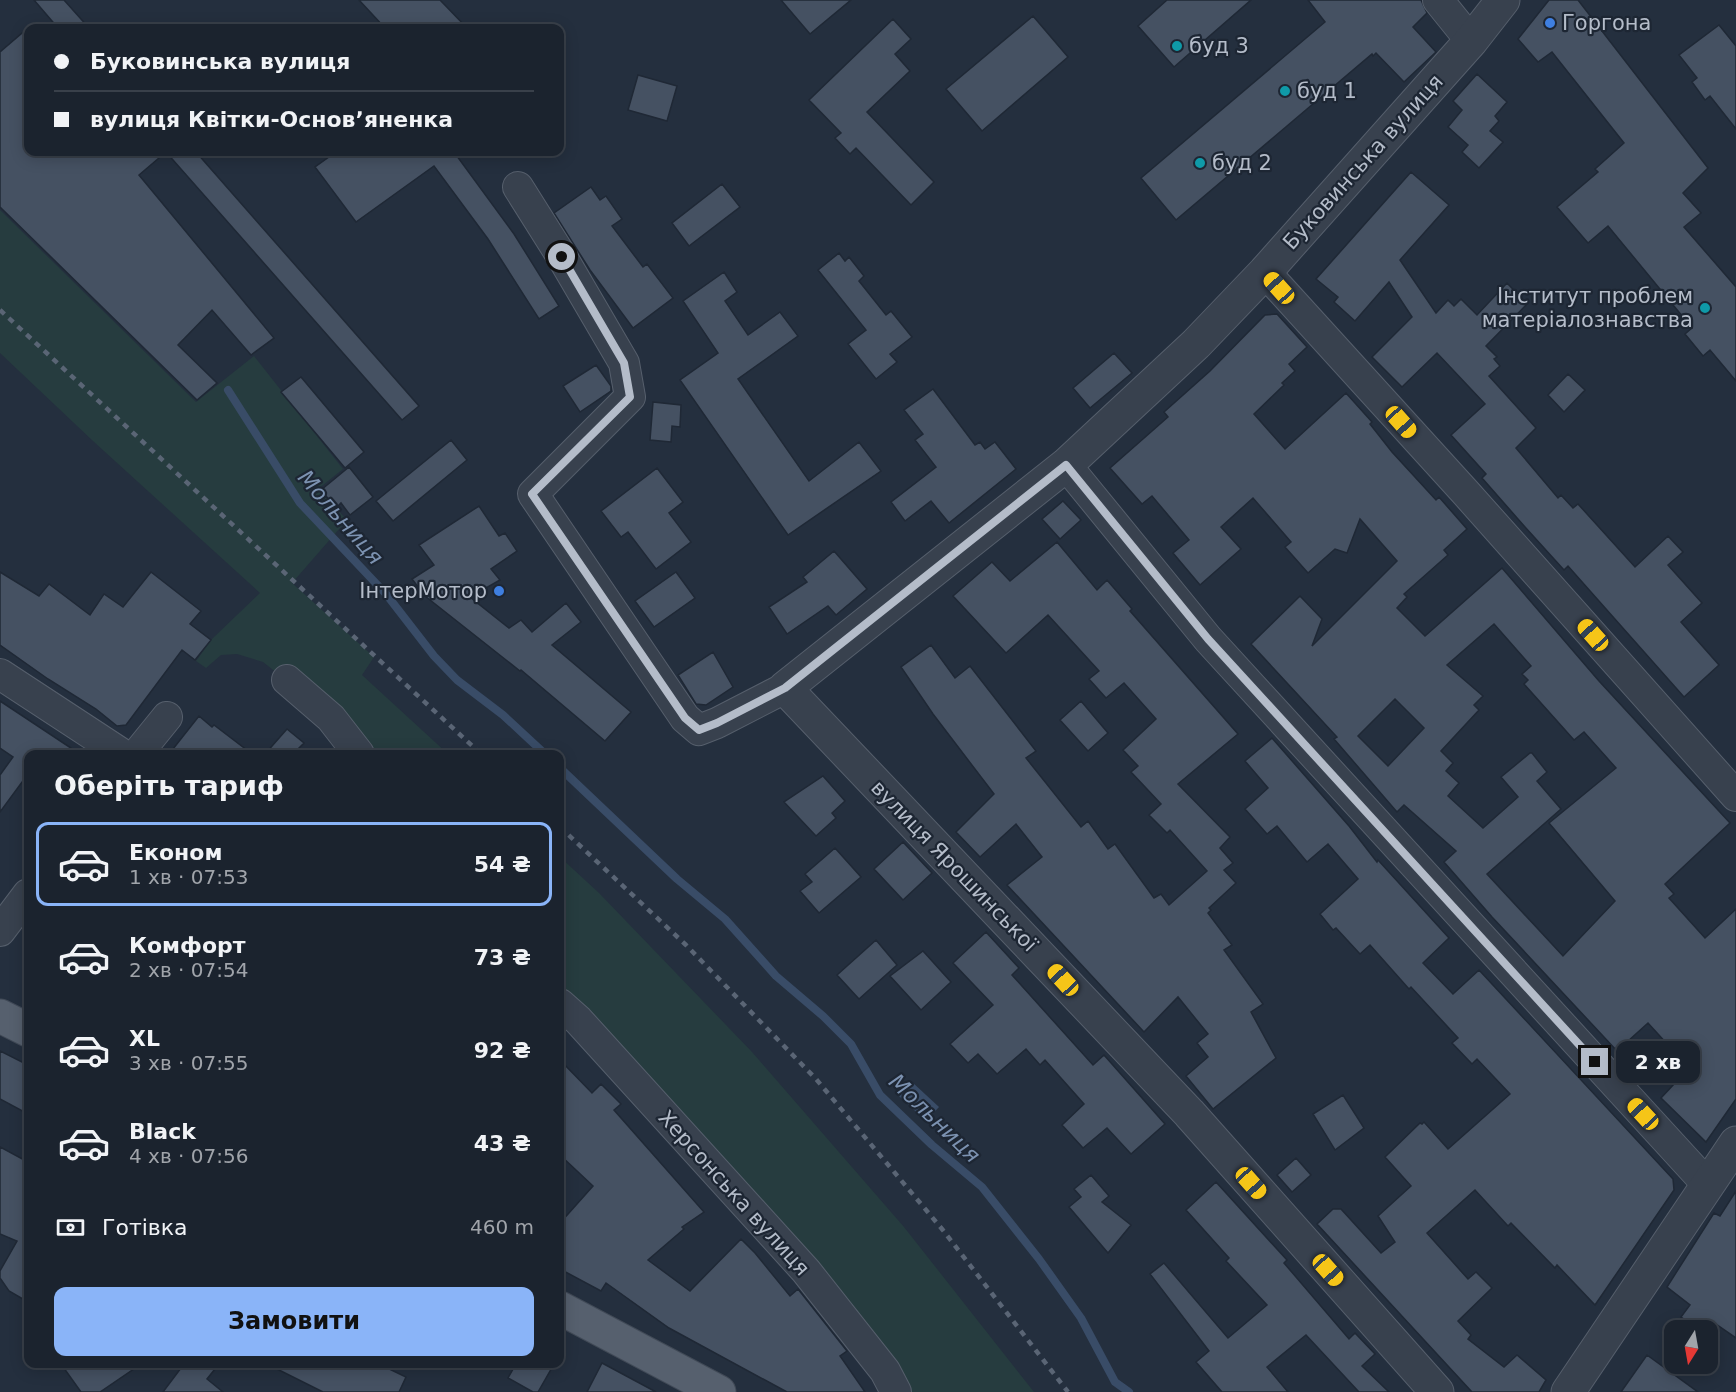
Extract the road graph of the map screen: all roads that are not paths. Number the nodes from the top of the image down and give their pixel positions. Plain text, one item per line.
1 (1438, 0) edge
2 (1503, 0) edge
3 (1471, 41) junction
4 (519, 187) dead end
5 (1265, 272) junction
6 (1066, 465) junction
7 (0, 674) edge
8 (287, 680) dead end
9 (785, 688) junction
10 (167, 717) dead end
11 (116, 750) edge
12 (140, 750) edge
13 (356, 750) edge
14 (1736, 796) edge
15 (24, 899) edge
16 (0, 931) edge
17 (564, 1008) edge
18 (0, 1016) edge
19 (24, 1028) edge
20 (1736, 1143) edge
21 (1707, 1184) junction
22 (564, 1310) edge
23 (719, 1392) edge
24 (896, 1392) edge
25 (1437, 1392) edge
26 (1568, 1392) edge

1 - 3 street
2 - 3 street, Буковинська вулиця
3 - 5 street, Буковинська вулиця
4 - 9 street, Буковинська вулиця
5 - 6 street, Буковинська вулиця
5 - 14 street
6 - 9 street, Буковинська вулиця
6 - 21 street
7 - 11 street
8 - 13 street
9 - 25 street, вулиця Ярошинської
10 - 12 street
15 - 16 street
17 - 24 street, Херсонська вулиця
18 - 19 main road
20 - 21 street
21 - 26 street
22 - 23 main road

